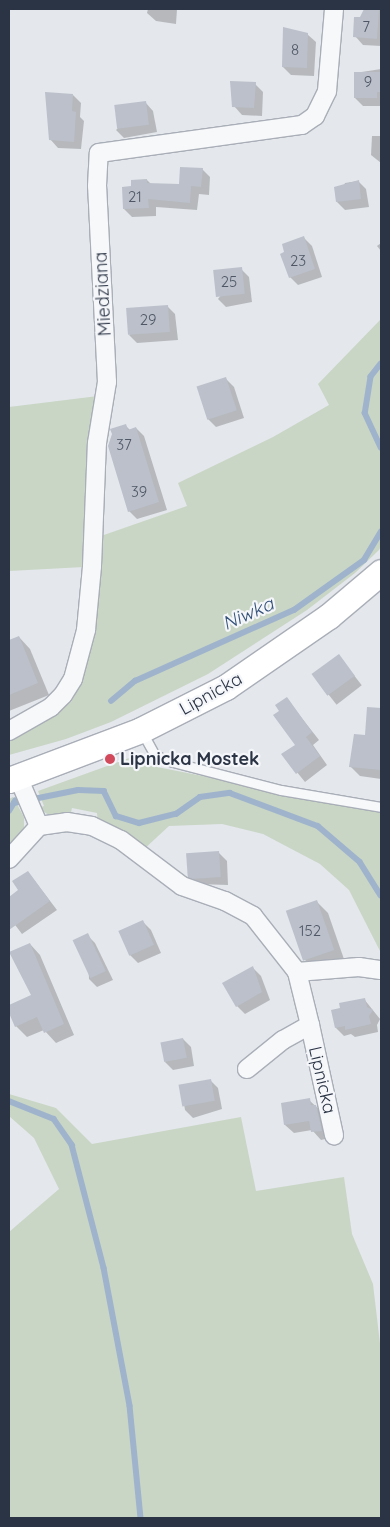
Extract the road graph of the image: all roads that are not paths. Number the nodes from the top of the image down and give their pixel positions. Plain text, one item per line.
1 (334, 9) edge
2 (381, 572) edge
3 (141, 730) junction
4 (9, 731) edge
5 (17, 783) edge
6 (381, 807) edge
7 (36, 821) junction
8 (9, 859) edge
9 (381, 970) edge
10 (297, 972) junction
11 (310, 1025) junction
12 (247, 1069) dead end
13 (334, 1135) dead end

1 - 4 street, Miedziana
2 - 3 street, Lipnicka
3 - 5 street, Lipnicka
3 - 6 lane
5 - 7 street, Lipnicka
7 - 8 street
7 - 10 street, Lipnicka
9 - 10 street
10 - 11 street, Lipnicka
11 - 12 street, Lipnicka
11 - 13 street, Lipnicka

